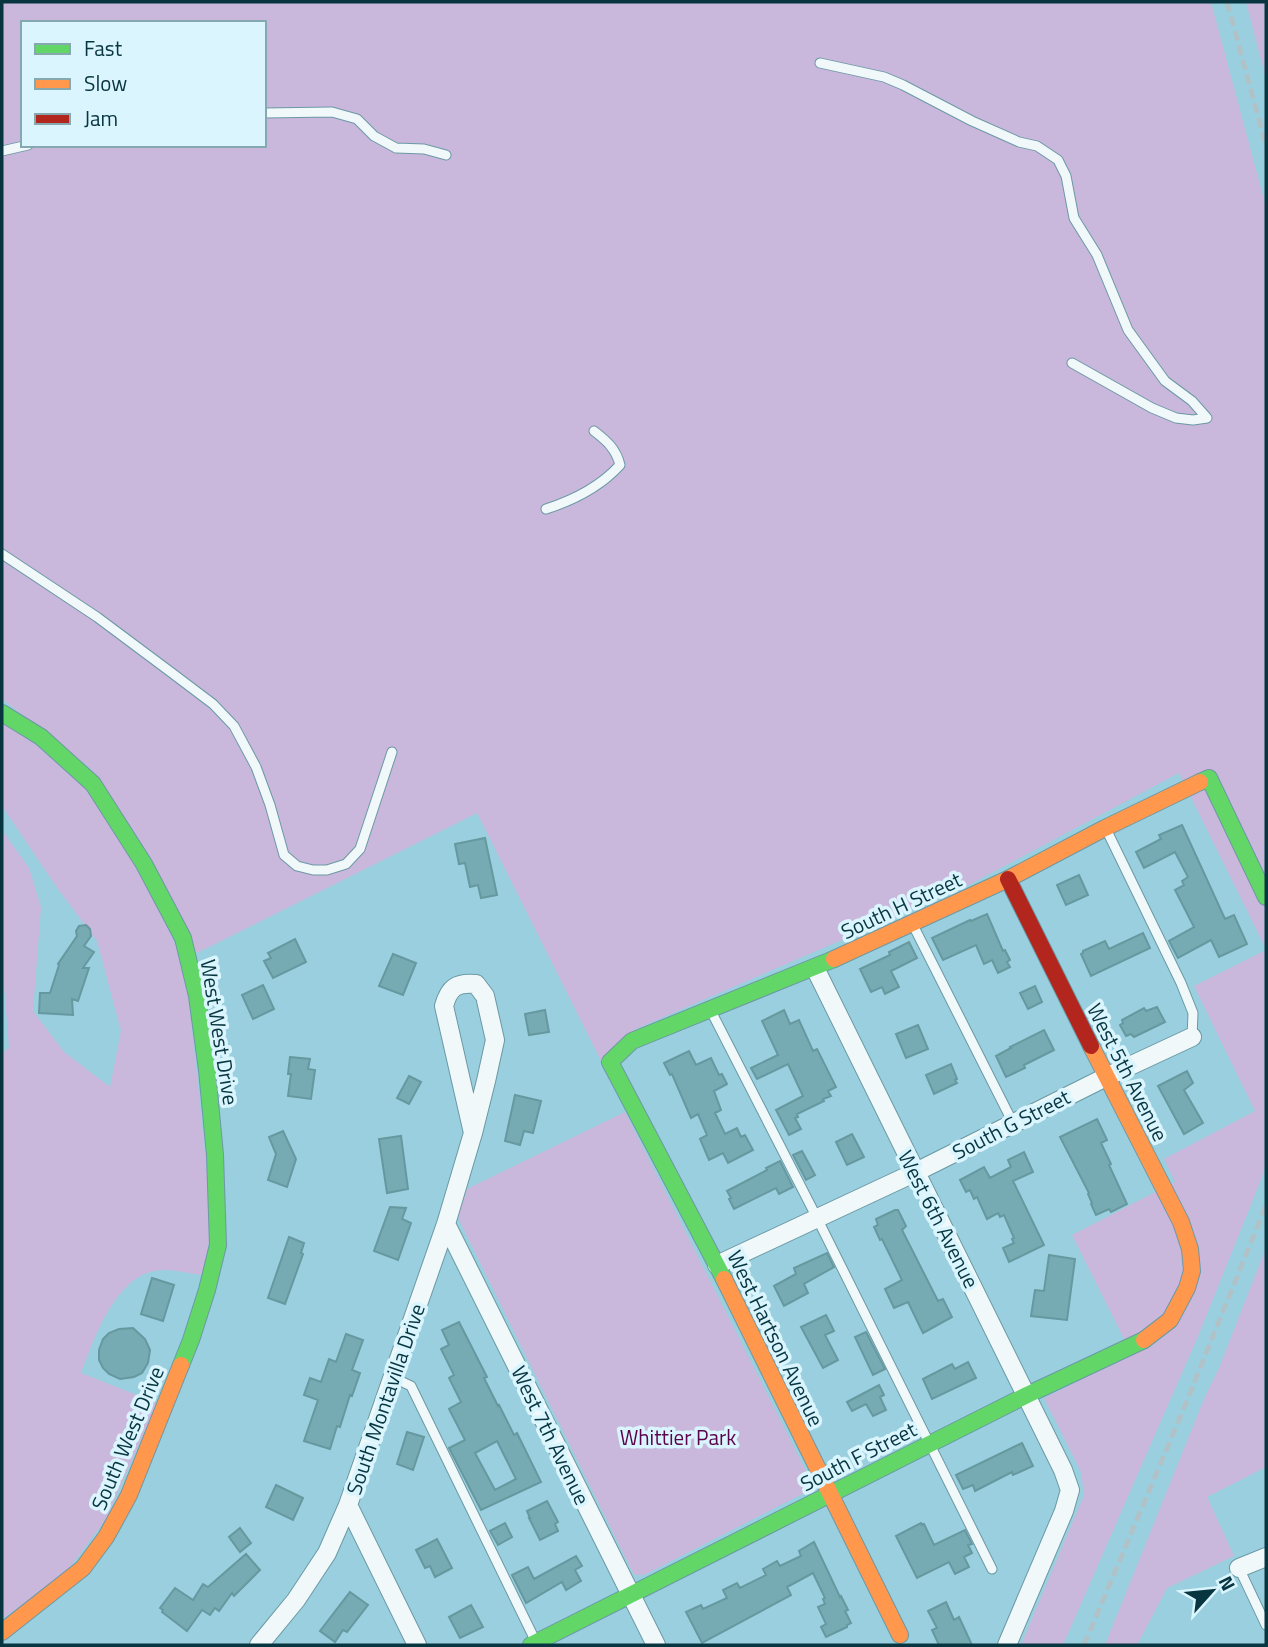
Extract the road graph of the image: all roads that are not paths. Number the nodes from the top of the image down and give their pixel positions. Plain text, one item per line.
1 (820, 63) dead end
2 (266, 113) edge
3 (21, 146) edge
4 (2, 150) edge
5 (446, 155) dead end
6 (1072, 363) dead end
7 (594, 431) dead end
8 (546, 509) dead end
9 (2, 554) edge
10 (2, 713) edge
11 (392, 752) dead end
12 (1105, 828) junction
13 (1008, 879) junction
14 (1266, 897) edge
15 (912, 923) junction
16 (815, 968) junction
17 (710, 1009) junction
18 (1192, 1037) joint
19 (611, 1062) joint
20 (1106, 1077) junction
21 (1013, 1123) junction
22 (473, 1133) junction
23 (916, 1172) junction
24 (817, 1218) junction
25 (446, 1224) junction
26 (717, 1265) junction
27 (1186, 1288) joint
28 (191, 1340) joint
29 (393, 1377) junction
30 (1027, 1395) junction
31 (930, 1444) junction
32 (830, 1494) junction
33 (348, 1504) junction
34 (1266, 1557) edge
35 (1239, 1568) joint
36 (992, 1570) dead end
37 (631, 1595) junction
38 (1266, 1625) edge
39 (2, 1632) edge
40 (900, 1635) dead end
41 (535, 1644) edge
42 (259, 1645) edge
43 (417, 1645) edge
44 (656, 1645) edge
45 (1007, 1645) edge

1 - 6 lane
2 - 5 lane
3 - 4 lane
7 - 8 lane
9 - 11 lane
10 - 28 street, West West Drive
12 - 13 street, South H Street
12 - 14 street, South H Street
12 - 18 lane
13 - 15 street, South H Street
13 - 20 street, West 5th Avenue
15 - 16 street, South H Street
15 - 21 lane
16 - 17 street, South H Street
16 - 23 street, West 6th Avenue
17 - 19 street, South H Street
17 - 24 lane
18 - 20 street, South G Street
19 - 26 street, West Hartson Avenue
20 - 21 street, South G Street
20 - 27 street, West 5th Avenue
21 - 23 street, South G Street
22 - 22 street, South Montavilla Drive
22 - 25 street, South Montavilla Drive
23 - 24 street, South G Street
23 - 30 street, West 6th Avenue
24 - 26 street, South G Street
24 - 31 lane
25 - 29 street, South Montavilla Drive
25 - 37 street, West 7th Avenue
26 - 32 street, West Hartson Avenue
27 - 30 street, South F Street
28 - 39 street, South West Drive
29 - 33 street, South Montavilla Drive
29 - 41 lane
30 - 31 street, South F Street
30 - 45 street, West 6th Avenue
31 - 32 street, South F Street
31 - 36 lane
32 - 37 street, South F Street
32 - 40 street, West Hartson Avenue
33 - 42 street, South Montavilla Drive
33 - 43 street
34 - 35 street
35 - 38 lane
37 - 41 street, South F Street
37 - 44 street, West 7th Avenue

